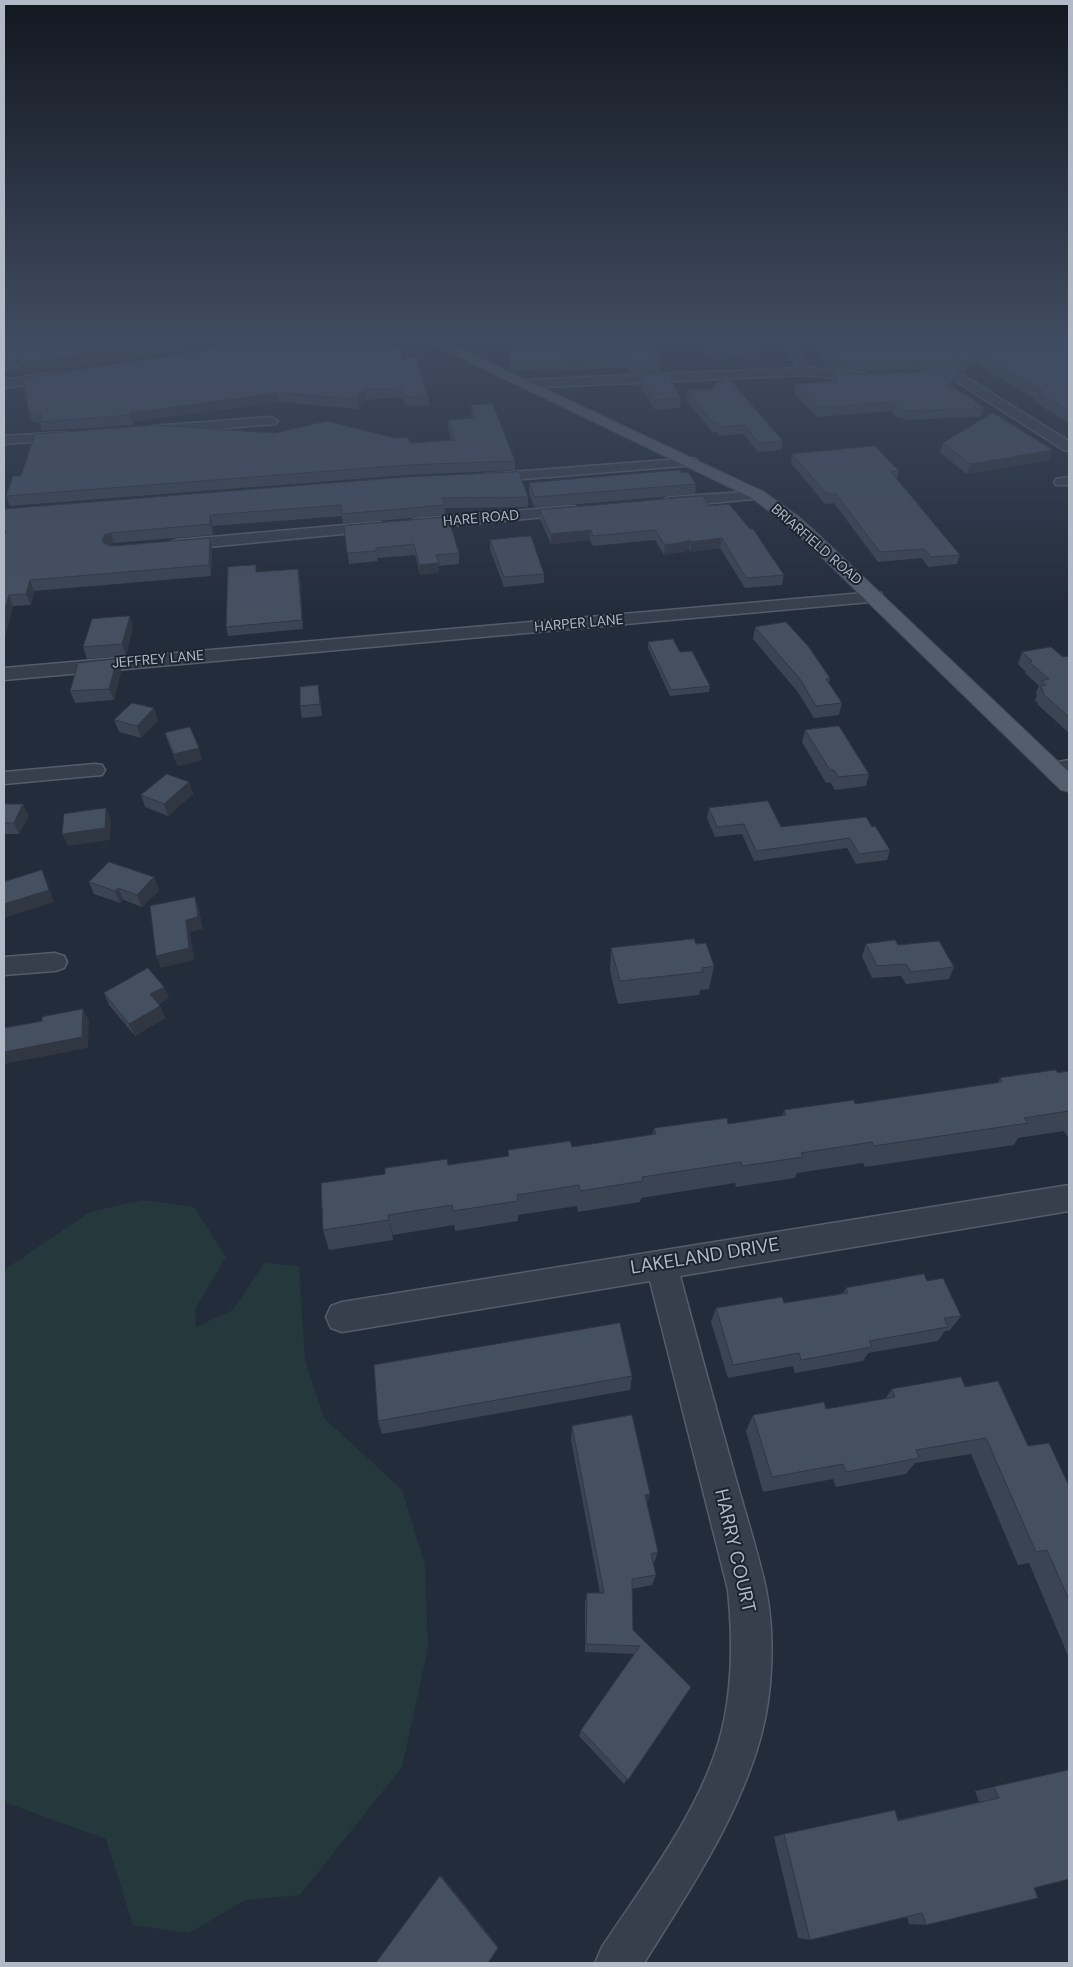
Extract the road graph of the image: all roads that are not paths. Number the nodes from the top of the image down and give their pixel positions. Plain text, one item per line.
1 (626, 432) edge
2 (1045, 432) edge
3 (83, 435) edge
4 (4, 440) edge
5 (1069, 447) edge
6 (691, 462) junction
7 (470, 478) edge
8 (758, 495) junction
9 (659, 504) edge
10 (590, 509) edge
11 (164, 546) edge
12 (875, 597) junction
13 (283, 649) joint
14 (4, 674) edge
15 (1061, 767) edge
16 (96, 770) dead end
17 (4, 778) edge
18 (1069, 785) edge
19 (55, 962) dead end
20 (4, 966) edge
21 (1069, 1198) edge
22 (661, 1264) junction
23 (342, 1317) dead end
24 (618, 1963) edge

1 - 6 main road, BRIARFIELD ROAD
2 - 5 street
3 - 4 street
6 - 7 street
6 - 8 main road, BRIARFIELD ROAD
8 - 9 street
8 - 12 main road, BRIARFIELD ROAD
10 - 11 street, HARE ROAD
12 - 13 street, HARPER LANE
12 - 15 main road, BRIARFIELD ROAD
13 - 14 street, JEFFREY LANE
15 - 18 main road, BRIARFIELD ROAD
16 - 17 street
19 - 20 street
21 - 22 street, LAKELAND DRIVE
22 - 23 street, LAKELAND DRIVE
22 - 24 street, HARRY COURT

